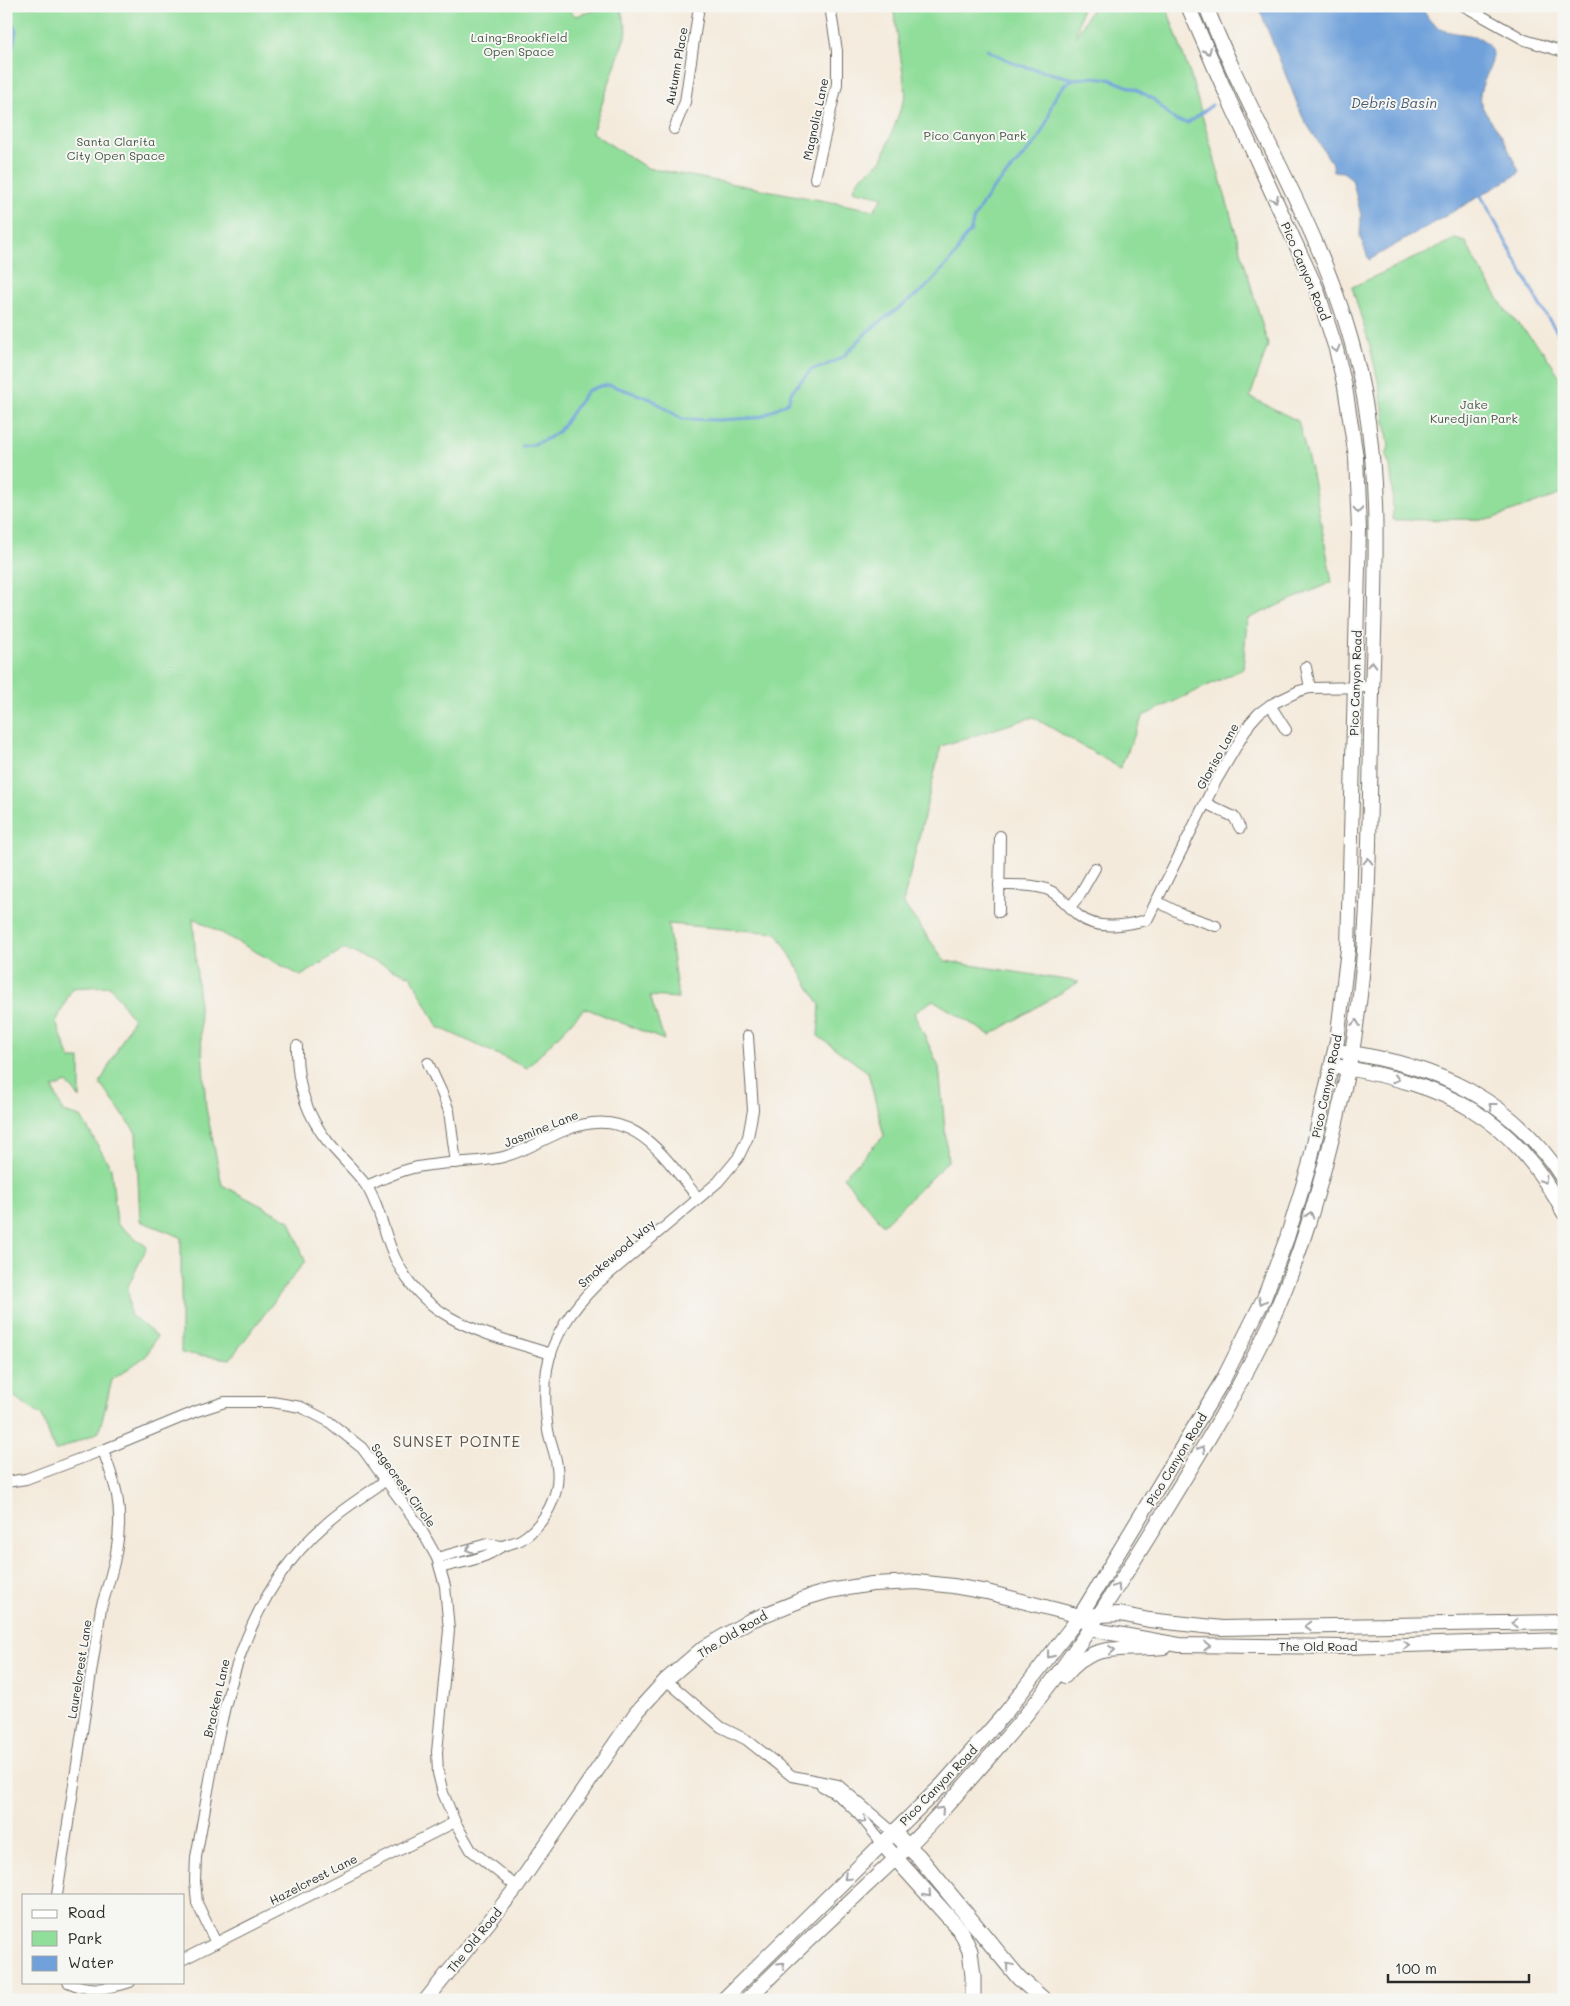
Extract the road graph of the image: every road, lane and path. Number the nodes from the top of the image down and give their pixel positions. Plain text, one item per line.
1 (699, 6) edge
2 (830, 6) edge
3 (1188, 6) edge
4 (1206, 6) edge
5 (1464, 6) edge
6 (1564, 52) edge
7 (674, 129) dead end
8 (814, 178) dead end
9 (1306, 667) dead end
10 (1356, 687) junction
11 (1372, 687) junction
12 (1310, 688) junction
13 (1270, 705) junction
14 (1286, 730) dead end
15 (1205, 803) junction
16 (1240, 828) dead end
17 (1000, 836) dead end
18 (1096, 868) dead end
19 (999, 885) junction
20 (1156, 901) junction
21 (1070, 907) junction
22 (999, 912) dead end
23 (1216, 926) dead end
24 (748, 1036) dead end
25 (297, 1046) dead end
26 (1334, 1051) junction
27 (1351, 1054) junction
28 (428, 1063) dead end
29 (1331, 1066) junction
30 (1348, 1069) junction
31 (456, 1163) junction
32 (1564, 1180) edge
33 (367, 1186) junction
34 (698, 1198) junction
35 (1564, 1213) edge
36 (551, 1354) junction
37 (103, 1450) junction
38 (386, 1480) junction
39 (6, 1482) edge
40 (439, 1563) junction
41 (1100, 1615) junction
42 (1080, 1616) junction
43 (1564, 1622) edge
44 (1090, 1628) junction
45 (1564, 1640) edge
46 (1179, 1645) junction
47 (666, 1680) junction
48 (1022, 1720) junction
49 (812, 1782) junction
50 (455, 1822) junction
51 (893, 1832) junction
52 (882, 1843) junction
53 (908, 1845) junction
54 (896, 1858) junction
55 (517, 1887) junction
56 (57, 1894) edge
57 (216, 1943) junction
58 (185, 1958) edge
59 (73, 1984) edge
60 (123, 1984) edge
61 (426, 2000) edge
62 (723, 2000) edge
63 (747, 2000) edge
64 (973, 2000) edge
65 (1044, 2000) edge

1 - 7 street, Autumn Place
2 - 8 street, Magnolia Lane
3 -> 10 main road, Pico Canyon Road
11 -> 4 main road, Pico Canyon Road
5 - 6 street
9 - 12 street
10 - 11 street, Gloriso Lane
10 - 12 street, Gloriso Lane
10 - 26 main road, Pico Canyon Road
27 -> 11 main road, Pico Canyon Road
12 - 13 street, Gloriso Lane
13 - 14 street
13 - 15 street, Gloriso Lane
15 - 16 street
15 - 20 street, Gloriso Lane
17 - 19 street
18 - 21 street
19 - 21 street
19 - 22 street
20 - 21 street, Gloriso Lane
20 - 23 street
24 - 34 street, Smokewood Way
25 - 33 street
26 - 27 main road
26 - 29 main road, Pico Canyon Road
27 - 30 main road, Pico Canyon Road
32 -> 27 main road
28 - 31 street
29 - 30 main road
29 -> 42 main road, Pico Canyon Road
30 -> 35 main road
41 -> 30 main road, Pico Canyon Road
31 - 33 street, Jasmine Lane
31 - 34 street, Jasmine Lane
33 - 36 street
34 - 36 street, Smokewood Way
36 - 40 street, Smokewood Way
37 - 38 street, Sagecrest Circle
37 - 39 street, Sagecrest Circle
37 - 56 street, Laurelcrest Lane
38 - 40 street, Sagecrest Circle
38 - 57 street, Bracken Lane
40 - 50 street, Sagecrest Circle
41 - 42 main road, The Old Road
43 -> 41 main road, The Old Road
41 - 44 main road, Pico Canyon Road
42 - 44 main road
42 - 47 main road, The Old Road
42 -> 51 main road, Pico Canyon Road
44 - 46 main road, The Old Road
44 - 48 main road, Pico Canyon Road
46 -> 45 main road, The Old Road
48 -> 46 main road
47 - 49 street
47 - 55 main road, The Old Road
53 -> 48 main road, Pico Canyon Road
49 - 51 street
49 -> 52 street
50 - 55 street, Sagecrest Circle
50 - 57 street, Hazelcrest Lane
51 - 52 main road, Pico Canyon Road
51 - 53 highway
52 - 54 highway
52 -> 62 main road, Pico Canyon Road
53 - 54 main road, Pico Canyon Road
65 -> 53 highway
63 -> 54 main road, Pico Canyon Road
54 -> 64 highway
55 - 61 main road, The Old Road
57 - 58 street, Hazelcrest Lane
59 - 60 street

